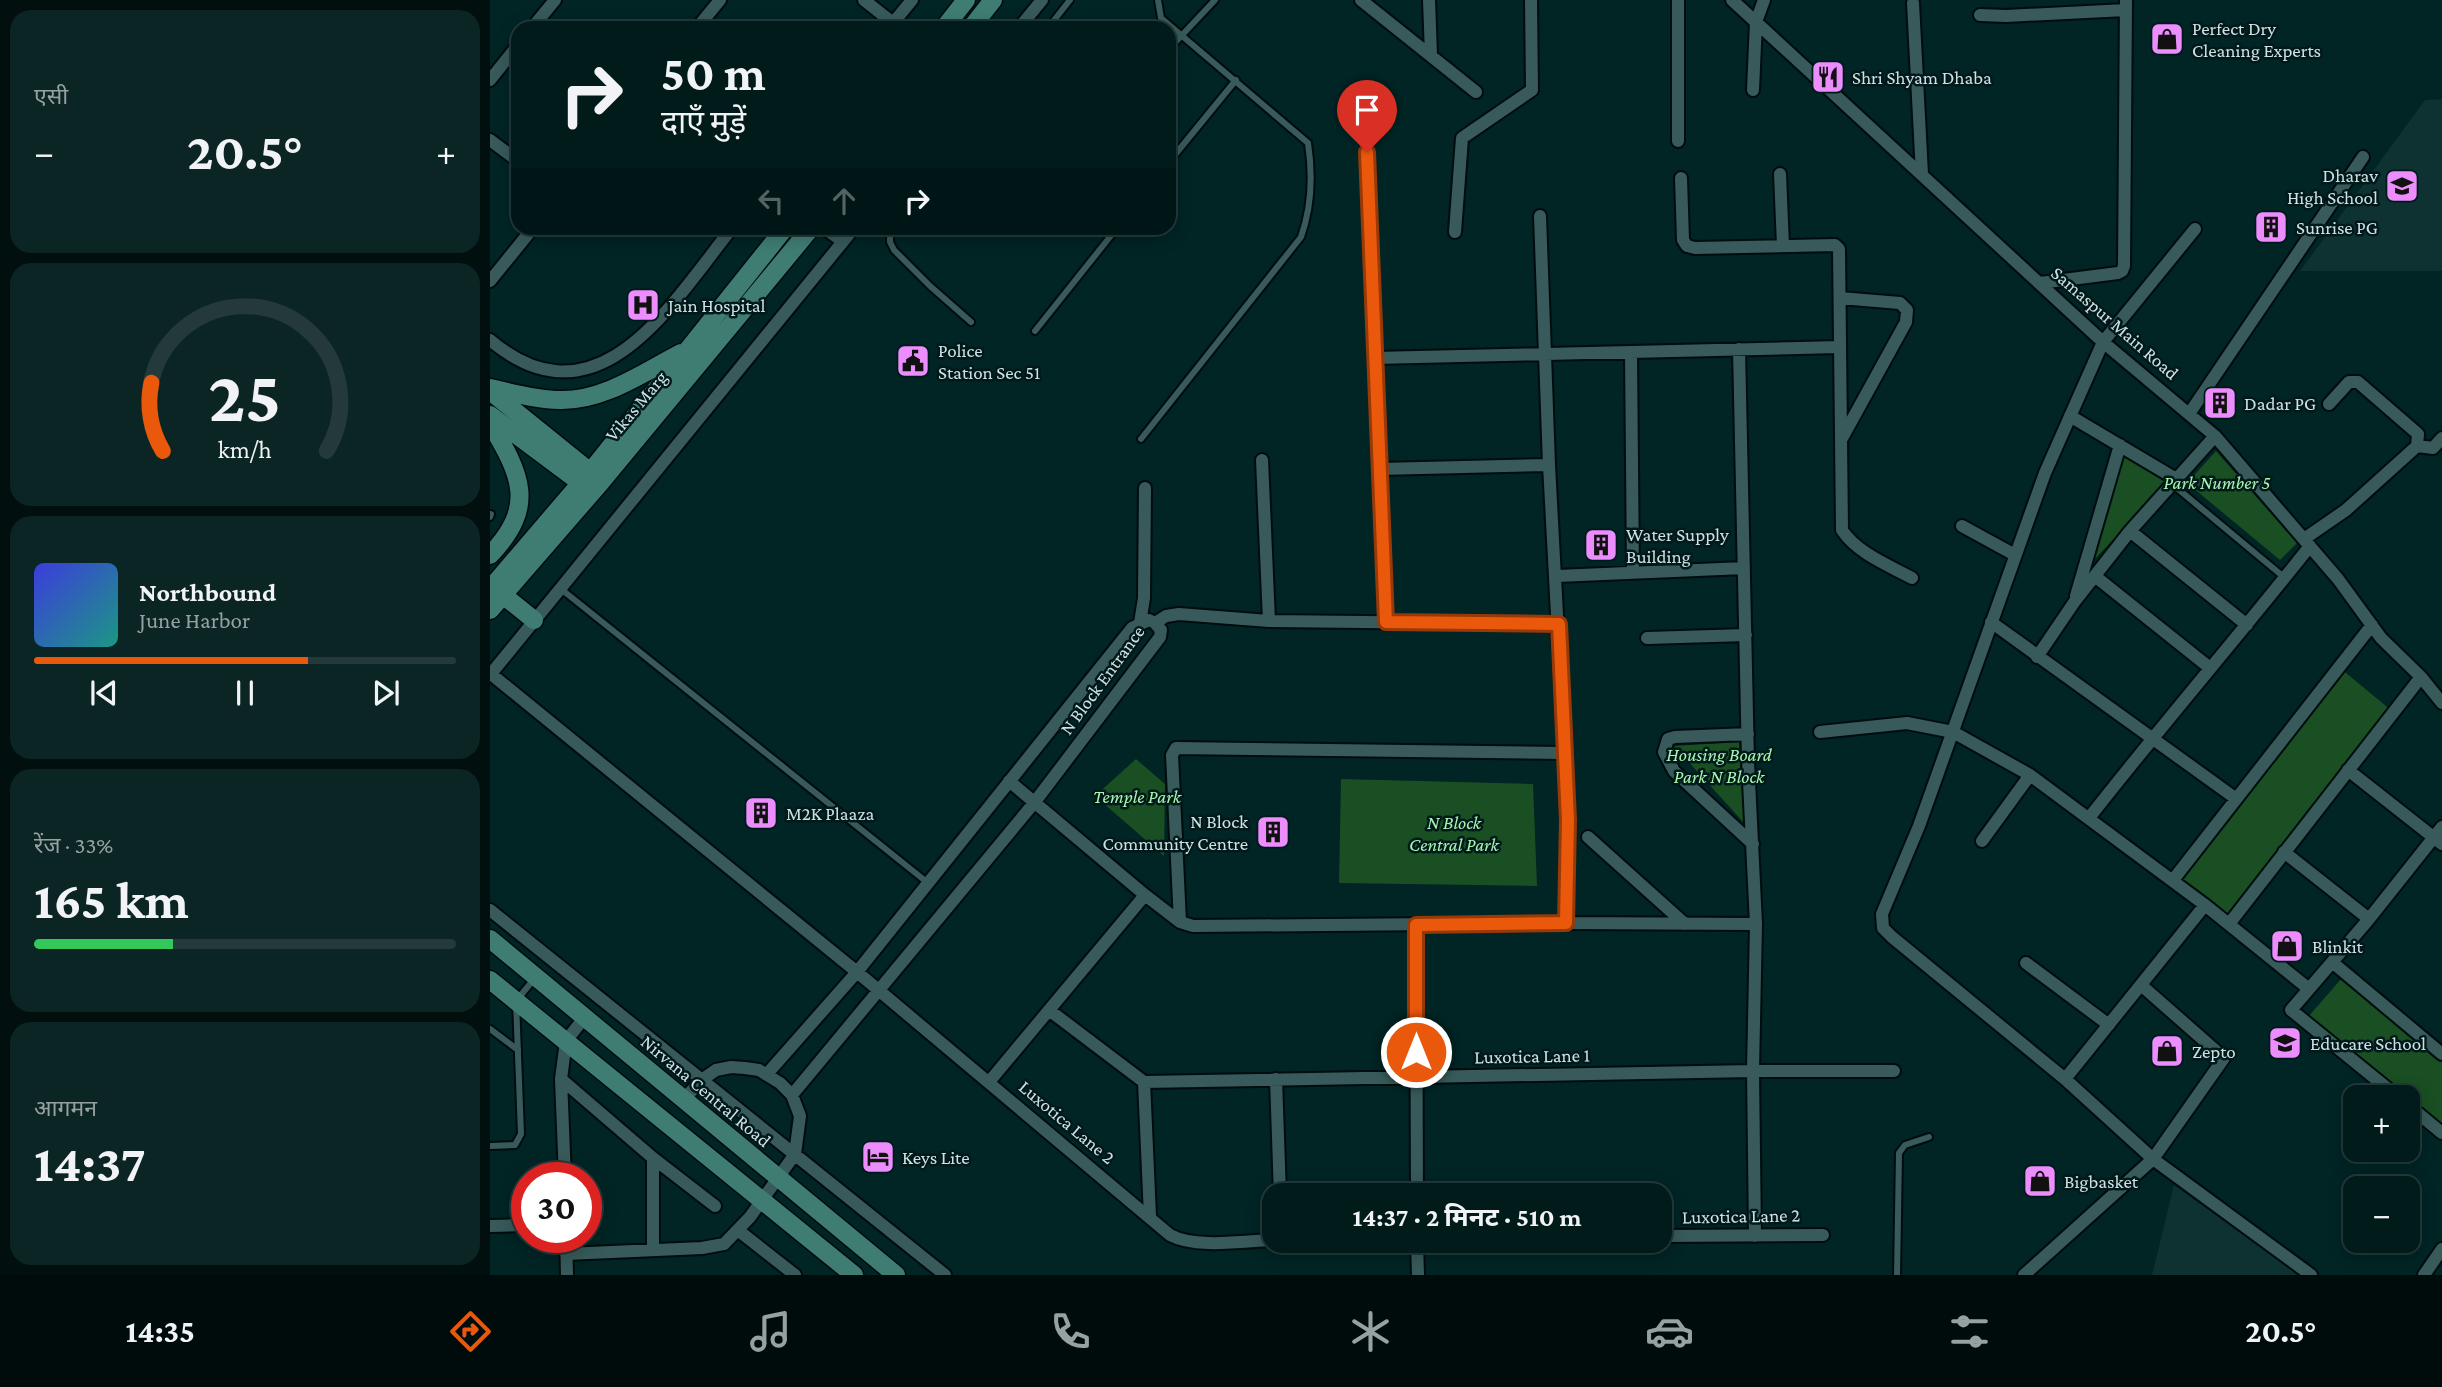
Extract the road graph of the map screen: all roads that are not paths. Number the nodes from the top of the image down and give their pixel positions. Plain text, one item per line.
1 (555, 0) edge
2 (720, 0) edge
3 (864, 0) edge
4 (912, 0) edge
5 (966, 0) edge
6 (993, 0) edge
7 (1042, 0) edge
8 (1070, 0) edge
9 (1158, 0) edge
10 (1214, 0) edge
11 (1361, 0) edge
12 (1429, 0) edge
13 (1531, 0) edge
14 (1678, 0) edge
15 (1732, 0) edge
16 (1764, 0) edge
17 (1913, 3) dead end
18 (2126, 5) edge
19 (1980, 15) dead end
20 (538, 21) edge
21 (703, 21) edge
22 (887, 21) edge
23 (894, 21) edge
24 (950, 21) edge
25 (976, 21) edge
26 (1025, 21) edge
27 (1054, 21) edge
28 (1164, 21) edge
29 (1756, 22) junction
30 (1176, 31) edge
31 (1180, 35) junction
32 (1176, 40) edge
33 (511, 54) edge
34 (1431, 55) junction
35 (490, 80) edge
36 (1236, 80) junction
37 (1753, 90) dead end
38 (1476, 92) dead end
39 (490, 140) edge
40 (1678, 141) dead end
41 (1367, 152) dead end
42 (1176, 153) edge
43 (511, 156) edge
44 (2363, 157) dead end
45 (1780, 174) dead end
46 (1922, 174) junction
47 (1681, 178) dead end
48 (1540, 216) dead end
49 (2195, 229) dead end
50 (1455, 232) dead end
51 (527, 235) edge
52 (726, 235) edge
53 (779, 235) edge
54 (805, 235) edge
55 (833, 235) edge
56 (848, 235) edge
57 (890, 235) edge
58 (1111, 235) edge
59 (842, 242) junction
60 (1783, 246) junction
61 (490, 281) edge
62 (2040, 283) junction
63 (1840, 298) junction
64 (971, 322) dead end
65 (1035, 331) dead end
66 (490, 340) edge
67 (2103, 342) junction
68 (1839, 347) junction
69 (688, 349) junction
70 (1739, 349) junction
71 (1630, 352) junction
72 (1545, 354) junction
73 (1374, 358) junction
74 (490, 389) edge
75 (2329, 404) dead end
76 (2189, 414) junction
77 (490, 415) edge
78 (2070, 416) junction
79 (490, 422) edge
80 (2215, 436) junction
81 (2442, 438) edge
82 (1140, 439) dead end
83 (1841, 440) junction
84 (2120, 445) junction
85 (2417, 446) junction
86 (1262, 460) dead end
87 (1549, 466) junction
88 (1379, 469) junction
89 (2174, 481) junction
90 (591, 482) junction
91 (1145, 488) dead end
92 (1962, 526) dead end
93 (2130, 531) junction
94 (2307, 542) junction
95 (490, 555) edge
96 (2015, 555) junction
97 (1744, 568) junction
98 (1633, 573) junction
99 (1557, 576) junction
100 (2096, 577) junction
101 (1912, 578) dead end
102 (2285, 578) junction
103 (561, 589) junction
104 (497, 592) edge
105 (2075, 601) junction
106 (490, 610) edge
107 (534, 620) junction
108 (1269, 621) junction
109 (1386, 622) junction
110 (1991, 622) junction
111 (1140, 623) junction
112 (1155, 623) junction
113 (1559, 624) junction
114 (2247, 625) junction
115 (2372, 625) junction
116 (1746, 635) junction
117 (1647, 638) dead end
118 (2037, 657) junction
119 (2210, 668) junction
120 (490, 674) edge
121 (2421, 677) junction
122 (2442, 703) edge
123 (1820, 732) dead end
124 (1953, 732) junction
125 (1748, 734) junction
126 (2151, 739) junction
127 (1564, 753) junction
128 (2348, 770) junction
129 (2030, 775) junction
130 (1009, 781) junction
131 (2235, 798) junction
132 (1034, 803) junction
133 (2088, 818) junction
134 (2439, 836) edge
135 (1588, 837) dead end
136 (1982, 841) dead end
137 (1753, 844) junction
138 (2284, 852) junction
139 (2173, 880) junction
140 (928, 883) junction
141 (1145, 895) junction
142 (2205, 905) junction
143 (490, 910) edge
144 (2369, 919) junction
145 (1180, 922) junction
146 (1566, 923) junction
147 (1685, 924) junction
148 (1756, 924) junction
149 (2229, 924) junction
150 (1416, 925) junction
151 (490, 939) edge
152 (2026, 962) dead end
153 (2332, 962) junction
154 (857, 972) junction
155 (536, 977) junction
156 (490, 980) edge
157 (2141, 985) junction
158 (2309, 989) junction
159 (879, 990) junction
160 (516, 1001) junction
161 (1049, 1010) junction
162 (584, 1018) junction
163 (2109, 1025) junction
164 (490, 1028) edge
165 (566, 1041) junction
166 (518, 1050) junction
167 (2442, 1054) edge
168 (1753, 1071) junction
169 (1894, 1071) dead end
170 (767, 1074) junction
171 (1416, 1077) junction
172 (561, 1079) junction
173 (703, 1079) junction
174 (2065, 1079) junction
175 (1276, 1080) junction
176 (989, 1082) junction
177 (1144, 1082) junction
178 (2383, 1085) edge
179 (792, 1095) junction
180 (683, 1100) junction
181 (2420, 1115) edge
182 (2442, 1133) edge
183 (1929, 1138) dead end
184 (490, 1146) edge
185 (795, 1154) junction
186 (653, 1158) junction
187 (2153, 1159) junction
188 (564, 1162) edge
189 (778, 1178) junction
190 (1279, 1183) edge
191 (1417, 1183) edge
192 (762, 1200) junction
193 (715, 1206) dead end
194 (1150, 1216) junction
195 (511, 1225) edge
196 (490, 1226) edge
197 (739, 1231) junction
198 (1823, 1235) dead end
199 (1672, 1236) edge
200 (1755, 1236) junction
201 (1262, 1240) edge
202 (2442, 1249) edge
203 (653, 1250) junction
204 (1417, 1253) edge
205 (566, 1254) joint
206 (567, 1275) edge
207 (795, 1275) edge
208 (854, 1275) edge
209 (896, 1275) edge
210 (946, 1275) edge
211 (1418, 1275) edge
212 (1897, 1275) edge
213 (2024, 1275) edge
214 (2311, 1275) edge
215 (2424, 1275) edge

1 - 20 street
2 - 21 street
3 - 22 street
4 - 23 street
5 - 24 main road
6 - 25 main road
7 - 26 street
8 - 27 lane
9 - 28 lane
10 - 31 lane
11 - 34 street
12 - 34 street
13 - 50 street
14 - 40 street
15 - 29 street, Samaspur Main Road
16 - 29 street
17 - 46 street
18 - 19 street
18 - 62 street
29 - 37 street
29 - 46 street, Samaspur Main Road
30 - 31 lane
31 - 32 lane
31 - 36 lane
33 - 35 street
34 - 38 street
36 - 42 lane
36 - 82 lane
39 - 43 street
41 - 73 street
44 - 76 street
45 - 60 street
46 - 62 street, Samaspur Main Road
47 - 60 street
48 - 72 street
49 - 67 street
51 - 61 street
52 - 66 street
53 - 69 main road, Vikas Marg
54 - 90 main road, Vikas Marg
55 - 59 street
56 - 59 street
57 - 64 lane
58 - 65 lane
59 - 103 street
60 - 63 street
62 - 67 street, Samaspur Main Road
63 - 68 street
63 - 83 street
67 - 76 street, Samaspur Main Road
67 - 78 street
68 - 70 street
68 - 83 street
69 - 74 main road
69 - 90 main road, Vikas Marg
70 - 71 street
70 - 97 street
71 - 72 street
71 - 98 street
72 - 73 street
72 - 87 street
73 - 88 street
74 - 90 main road
75 - 85 street
76 - 80 street, Samaspur Main Road
77 - 90 main road
78 - 84 street
78 - 96 street
79 - 95 main road
80 - 89 street
80 - 94 street, Samaspur Main Road
81 - 85 street
83 - 101 street
84 - 89 street
84 - 105 street
85 - 94 street
86 - 108 street
87 - 88 street
87 - 99 street
88 - 109 street
89 - 93 street
89 - 102 lane
90 - 104 main road, Vikas Marg
91 - 111 street
92 - 96 street
93 - 100 street
93 - 114 street
94 - 102 street
94 - 115 street, Samaspur Main Road
96 - 110 street
97 - 98 street
97 - 116 street
98 - 99 street
99 - 113 street
100 - 105 street
100 - 119 street
102 - 114 street
103 - 107 street
103 - 140 lane
104 - 106 main road, Vikas Marg
104 - 107 main road
105 - 118 street
107 - 120 street
108 - 109 street
108 - 112 street
109 - 113 street
110 - 118 street
110 - 124 street
111 - 112 street, N Block Entrance
111 - 130 street, N Block Entrance
112 - 132 street, N Block Entrance
113 - 127 street
114 - 119 street
115 - 121 street, Samaspur Main Road
115 - 131 street
116 - 117 street
116 - 125 street
118 - 126 street
119 - 126 street
120 - 154 street, Luxotica Lane 2
121 - 122 street, Samaspur Main Road
121 - 128 street
123 - 124 street
124 - 129 street
124 - 174 street
125 - 137 street
125 - 137 street
126 - 131 street
126 - 133 street
127 - 145 street
127 - 146 street
128 - 134 street
128 - 138 street
129 - 133 street
129 - 136 street
130 - 132 street
130 - 140 street, N Block Entrance
131 - 139 street
132 - 141 street
132 - 159 street, N Block Entrance
133 - 139 street
134 - 144 street
135 - 147 street
137 - 148 street
138 - 144 street
138 - 149 street
139 - 142 street
140 - 154 street, N Block Entrance
141 - 145 street
141 - 161 street
142 - 149 street
142 - 157 street
143 - 173 street
144 - 153 street
145 - 150 street
146 - 147 street
146 - 150 street
147 - 148 street
148 - 168 street
149 - 158 street
150 - 171 street
151 - 155 main road, Nirvana Central Road
152 - 163 street
153 - 158 street
153 - 167 street
154 - 159 street, Luxotica Lane 2
154 - 170 street, N Block Entrance
155 - 160 lane
155 - 162 main road, Nirvana Central Road
156 - 160 main road
157 - 163 street
157 - 187 street
158 - 178 street
159 - 176 street, Luxotica Lane 2
159 - 179 street, N Block Entrance
160 - 165 main road
160 - 166 lane
161 - 176 street
161 - 177 street
162 - 165 street
162 - 180 main road, Nirvana Central Road
163 - 174 street
164 - 166 lane
165 - 172 street
165 - 192 main road
166 - 184 lane
168 - 169 street, Luxotica Lane 1
168 - 171 street, Luxotica Lane 1
168 - 200 street
170 - 173 street
170 - 179 street
171 - 175 street, Luxotica Lane 1
171 - 191 street
172 - 186 street
172 - 188 street
173 - 180 street
173 - 185 street
174 - 187 street
175 - 177 street, Luxotica Lane 1
175 - 190 street
176 - 194 street, Luxotica Lane 2
177 - 194 street
179 - 185 street
180 - 189 main road, Nirvana Central Road
181 - 182 street
183 - 212 lane
185 - 189 street
185 - 210 street
186 - 193 street
186 - 203 street
187 - 213 street
187 - 214 street
189 - 192 street
189 - 209 main road, Nirvana Central Road
192 - 197 street
192 - 208 main road
194 - 201 street, Luxotica Lane 2
195 - 196 street
197 - 203 street
197 - 207 street
198 - 200 street, Luxotica Lane 2
199 - 200 street, Luxotica Lane 2
202 - 215 street
203 - 205 street
204 - 211 street
205 - 206 street

